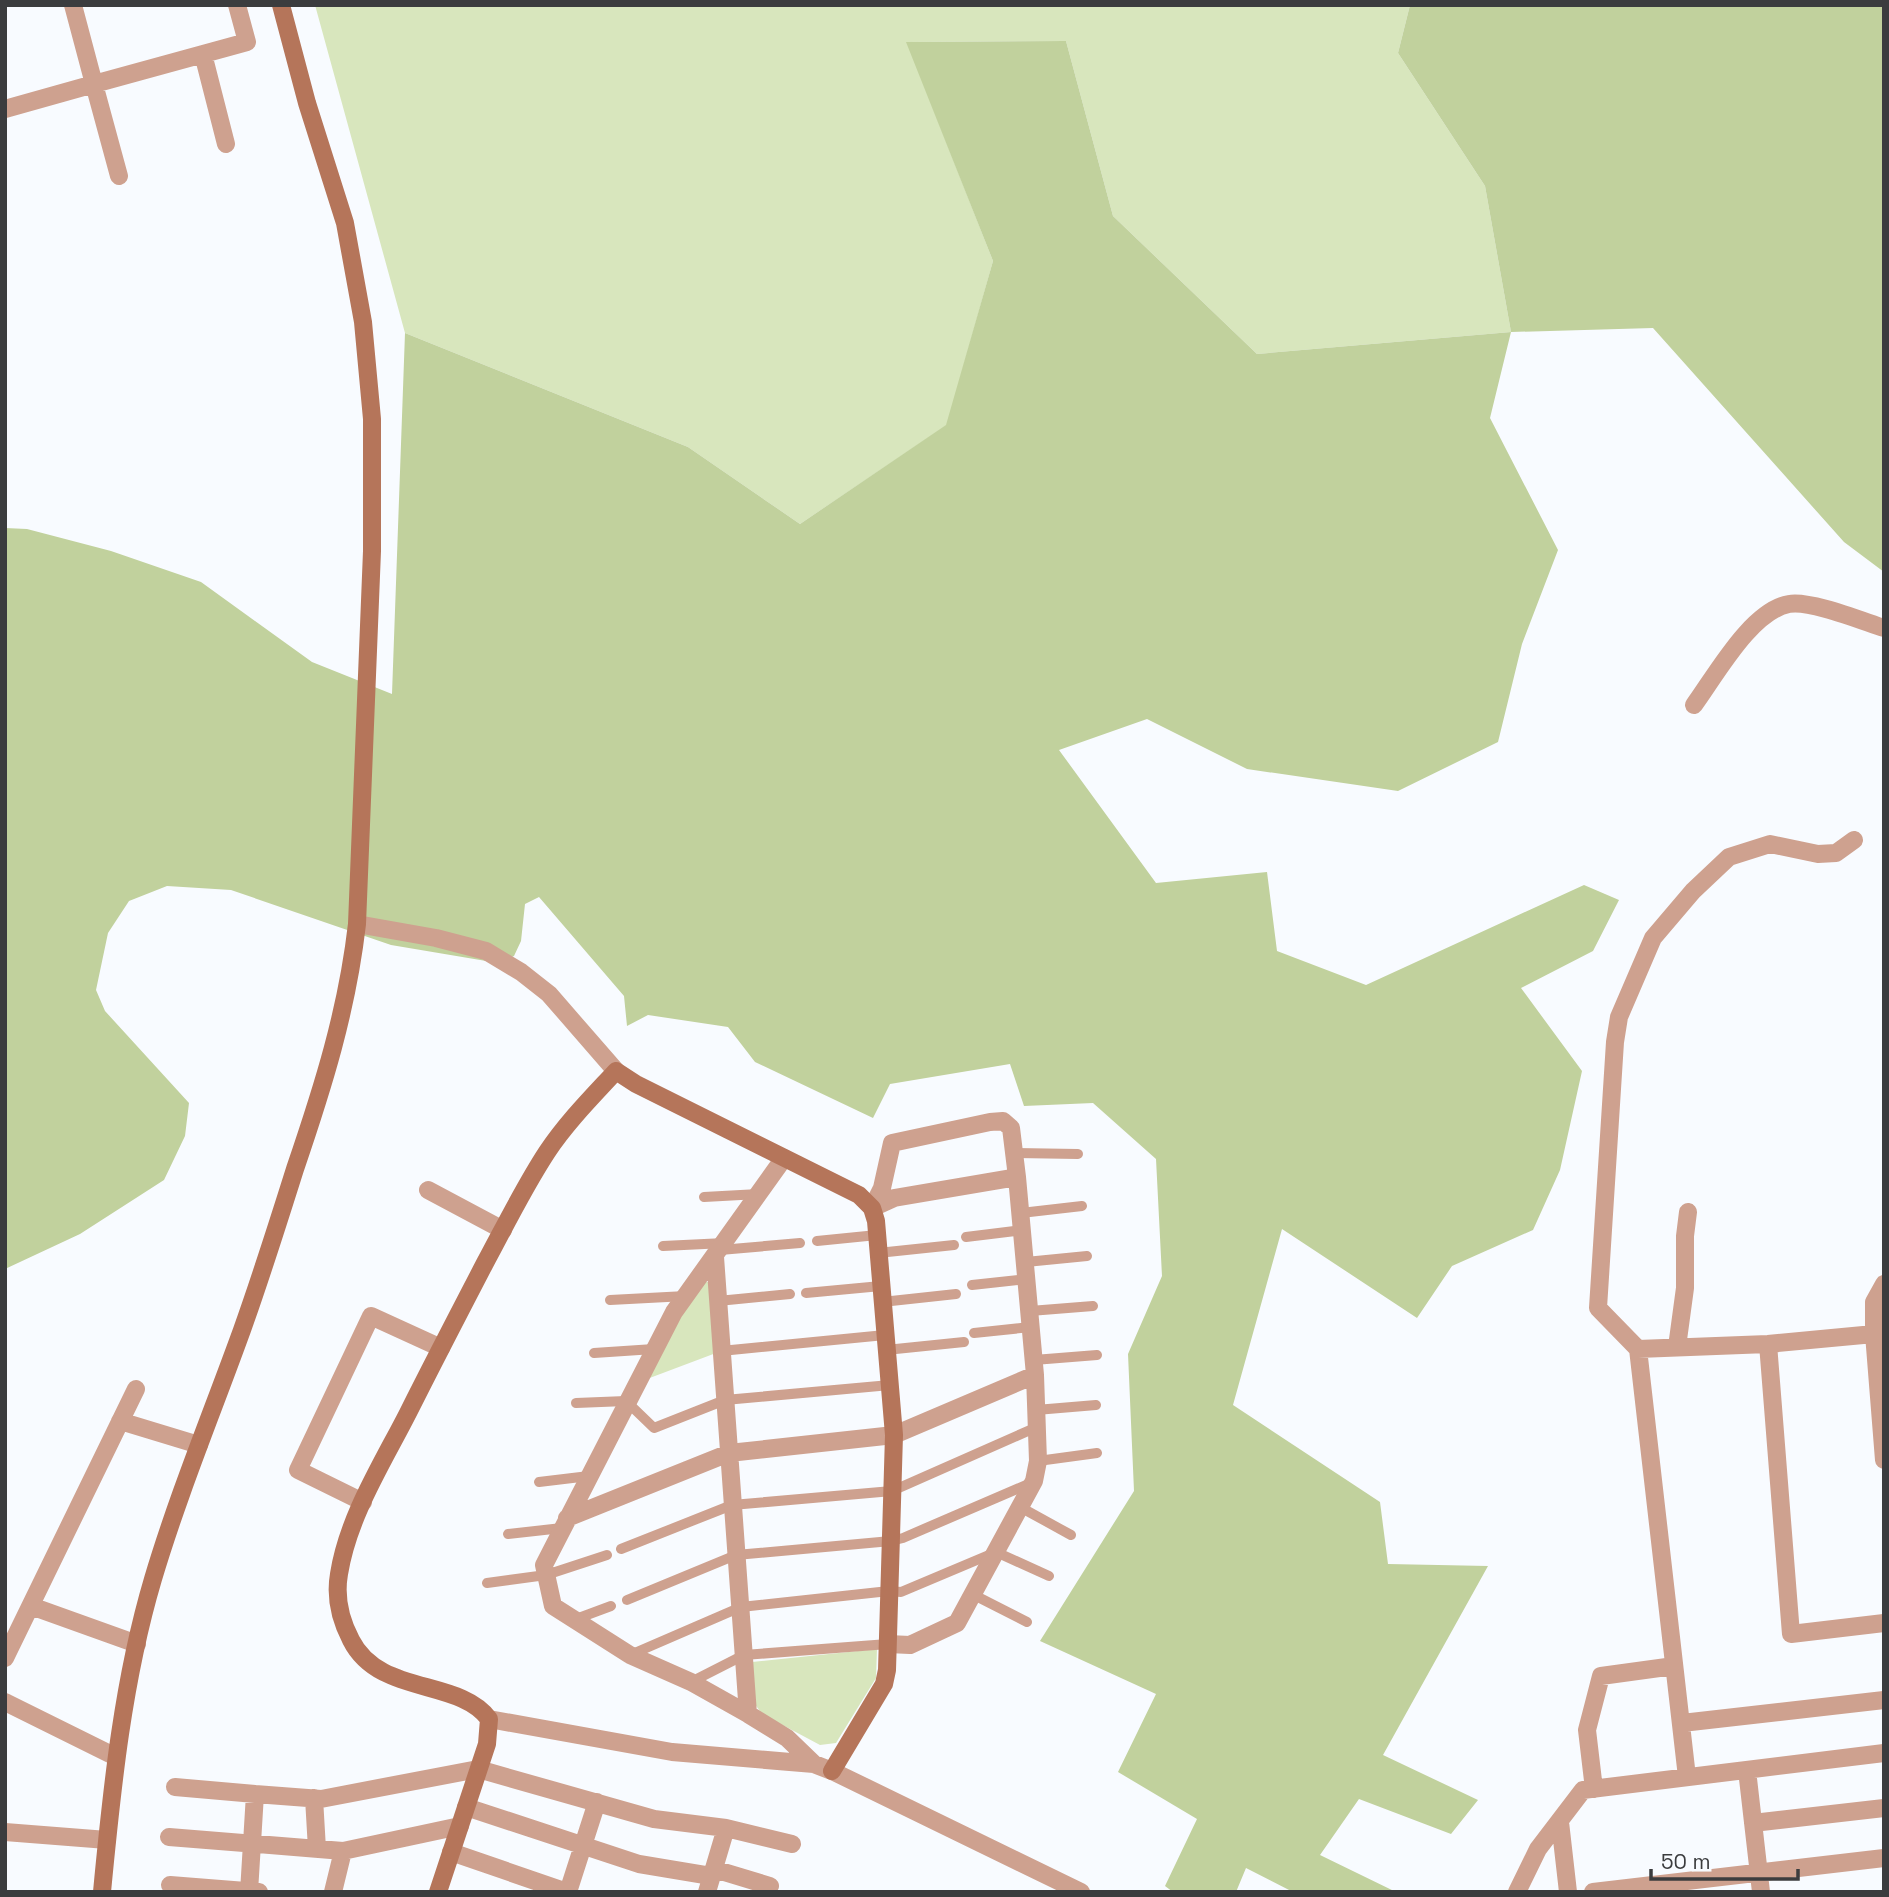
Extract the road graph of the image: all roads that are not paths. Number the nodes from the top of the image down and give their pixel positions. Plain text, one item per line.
1 (73, 5) edge
2 (237, 5) edge
3 (281, 5) edge
4 (203, 54) junction
5 (94, 84) junction
6 (5, 109) edge
7 (226, 144) dead end
8 (119, 176) dead end
9 (1884, 628) edge
10 (1695, 705) dead end
11 (1854, 841) dead end
12 (357, 924) junction
13 (616, 1071) junction
14 (1014, 1153) junction
15 (1078, 1154) dead end
16 (784, 1158) junction
17 (1017, 1177) junction
18 (428, 1190) dead end
19 (759, 1194) junction
20 (704, 1197) dead end
21 (1082, 1206) dead end
22 (872, 1208) junction
23 (1688, 1212) dead end
24 (1022, 1222) junction
25 (503, 1230) junction
26 (966, 1237) dead end
27 (817, 1241) dead end
28 (800, 1243) dead end
29 (878, 1244) junction
30 (663, 1245) dead end
31 (954, 1245) dead end
32 (720, 1250) junction
33 (1087, 1256) dead end
34 (1026, 1270) junction
35 (1884, 1284) edge
36 (972, 1285) dead end
37 (806, 1293) dead end
38 (790, 1294) dead end
39 (882, 1294) junction
40 (956, 1294) dead end
41 (686, 1296) junction
42 (610, 1300) dead end
43 (718, 1301) junction
44 (1093, 1306) dead end
45 (1030, 1319) junction
46 (974, 1333) dead end
47 (1874, 1334) junction
48 (964, 1342) dead end
49 (885, 1343) junction
50 (1768, 1344) junction
51 (1677, 1347) junction
52 (441, 1348) junction
53 (654, 1349) junction
54 (1638, 1349) junction
55 (721, 1352) junction
56 (594, 1353) dead end
57 (1097, 1355) dead end
58 (1035, 1367) junction
59 (890, 1385) junction
60 (136, 1389) dead end
61 (725, 1400) junction
62 (626, 1401) junction
63 (576, 1403) dead end
64 (1096, 1405) dead end
65 (1037, 1418) junction
66 (120, 1421) junction
67 (894, 1435) junction
68 (200, 1445) junction
69 (729, 1453) junction
70 (1097, 1453) dead end
71 (1884, 1460) edge
72 (1038, 1461) junction
73 (589, 1476) junction
74 (539, 1482) dead end
75 (1034, 1482) junction
76 (892, 1491) junction
77 (363, 1502) junction
78 (732, 1505) junction
79 (1020, 1507) junction
80 (565, 1523) junction
81 (508, 1534) dead end
82 (1071, 1535) dead end
83 (891, 1541) junction
84 (621, 1549) dead end
85 (996, 1552) junction
86 (607, 1555) dead end
87 (736, 1555) junction
88 (546, 1575) junction
89 (1049, 1576) dead end
90 (487, 1583) dead end
91 (889, 1591) junction
92 (972, 1594) junction
93 (628, 1600) dead end
94 (31, 1606) junction
95 (611, 1606) dead end
96 (740, 1606) junction
97 (576, 1619) junction
98 (1027, 1622) dead end
99 (1884, 1623) edge
100 (137, 1644) junction
101 (888, 1644) junction
102 (630, 1655) junction
103 (744, 1656) junction
104 (5, 1658) edge
105 (1674, 1666) junction
106 (691, 1682) junction
107 (1884, 1700) edge
108 (5, 1702) edge
109 (748, 1714) junction
110 (489, 1719) junction
111 (1682, 1723) junction
112 (1884, 1753) edge
113 (116, 1757) junction
114 (814, 1764) junction
115 (478, 1769) junction
116 (1747, 1770) junction
117 (832, 1771) junction
118 (1687, 1777) junction
119 (175, 1787) dead end
120 (1594, 1789) junction
121 (256, 1794) junction
122 (314, 1798) junction
123 (597, 1802) junction
124 (466, 1807) junction
125 (1884, 1808) edge
126 (1560, 1822) junction
127 (1753, 1823) junction
128 (460, 1826) junction
129 (726, 1828) junction
130 (5, 1832) edge
131 (169, 1837) dead end
132 (107, 1840) junction
133 (252, 1844) junction
134 (792, 1844) dead end
135 (583, 1846) junction
136 (317, 1849) junction
137 (343, 1851) junction
138 (451, 1852) junction
139 (1884, 1858) edge
140 (1759, 1872) junction
141 (711, 1879) edge
142 (170, 1885) dead end
143 (770, 1886) dead end
144 (248, 1891) edge
145 (102, 1892) edge
146 (258, 1892) edge
147 (333, 1892) edge
148 (438, 1892) edge
149 (568, 1892) edge
150 (1081, 1892) edge
151 (1517, 1892) edge
152 (1568, 1892) edge
153 (1593, 1892) edge
154 (1761, 1892) edge

1 - 5 street
2 - 4 street
3 - 12 street
4 - 5 street
4 - 7 street
5 - 6 street
5 - 8 street
9 - 10 street
11 - 54 street
12 - 13 street
12 - 68 street
13 - 16 street
13 - 25 street
14 - 15 lane
14 - 17 street
14 - 22 street
16 - 19 street
16 - 22 street
17 - 22 street
17 - 24 street
18 - 25 street
19 - 20 lane
19 - 32 street
21 - 24 lane
22 - 29 street
23 - 51 street
24 - 26 lane
24 - 34 street
25 - 52 street
27 - 29 lane
28 - 32 lane
29 - 31 lane
29 - 39 street
30 - 32 lane
32 - 41 street
32 - 43 street
33 - 34 lane
34 - 36 lane
34 - 45 street
35 - 47 street
37 - 39 lane
38 - 43 lane
39 - 40 lane
39 - 49 street
41 - 42 lane
41 - 53 street
43 - 55 street
44 - 45 lane
45 - 46 lane
45 - 58 street
47 - 50 street
47 - 71 street
48 - 49 lane
49 - 55 lane
49 - 59 street
50 - 51 street
50 - 99 street
51 - 54 street
52 - 77 street
52 - 77 street
53 - 56 lane
53 - 62 street
54 - 105 street
55 - 61 street
57 - 58 lane
58 - 65 street
58 - 67 street
59 - 61 lane
59 - 67 street
60 - 66 street
61 - 62 lane
61 - 69 street
62 - 63 lane
62 - 73 street
64 - 65 lane
65 - 72 street
65 - 76 lane
66 - 68 street
66 - 94 street
67 - 69 street
67 - 76 street
68 - 100 street
69 - 78 street
69 - 80 street
70 - 72 lane
72 - 75 street
73 - 74 lane
73 - 80 street
75 - 79 street
75 - 83 lane
76 - 78 lane
76 - 83 street
77 - 110 street
78 - 84 lane
78 - 87 street
79 - 82 lane
79 - 85 street
80 - 81 lane
80 - 88 street
83 - 87 lane
83 - 91 street
85 - 89 lane
85 - 91 lane
85 - 92 street
86 - 88 lane
87 - 93 lane
87 - 96 street
88 - 90 lane
88 - 97 street
91 - 96 lane
91 - 101 street
92 - 98 lane
92 - 101 street
94 - 100 street
94 - 104 street
95 - 97 lane
96 - 102 lane
96 - 103 street
97 - 102 street
100 - 113 street
101 - 103 lane
101 - 117 street
102 - 106 street
103 - 106 lane
103 - 109 street
105 - 111 street
105 - 120 street
106 - 109 street
107 - 111 street
108 - 113 street
109 - 114 street
110 - 114 street
110 - 115 street
111 - 118 street
112 - 116 street
113 - 132 street
114 - 117 street
115 - 122 street
115 - 123 street
115 - 124 street
116 - 118 street
116 - 127 street
117 - 150 street
118 - 120 street
119 - 121 street
120 - 126 street
121 - 122 street
121 - 133 street
122 - 136 street
123 - 129 street
123 - 135 street
124 - 128 street
124 - 135 street
125 - 127 street
126 - 151 street
126 - 152 street
127 - 140 street
128 - 137 street
128 - 138 street
129 - 134 street
129 - 141 street
130 - 132 street
131 - 133 street
132 - 145 street
133 - 136 street
133 - 144 street
135 - 141 street
135 - 149 street
136 - 137 street
137 - 147 street
138 - 148 street
138 - 149 street
139 - 140 street
140 - 153 street
140 - 154 street
141 - 143 street
142 - 144 street
144 - 146 street

